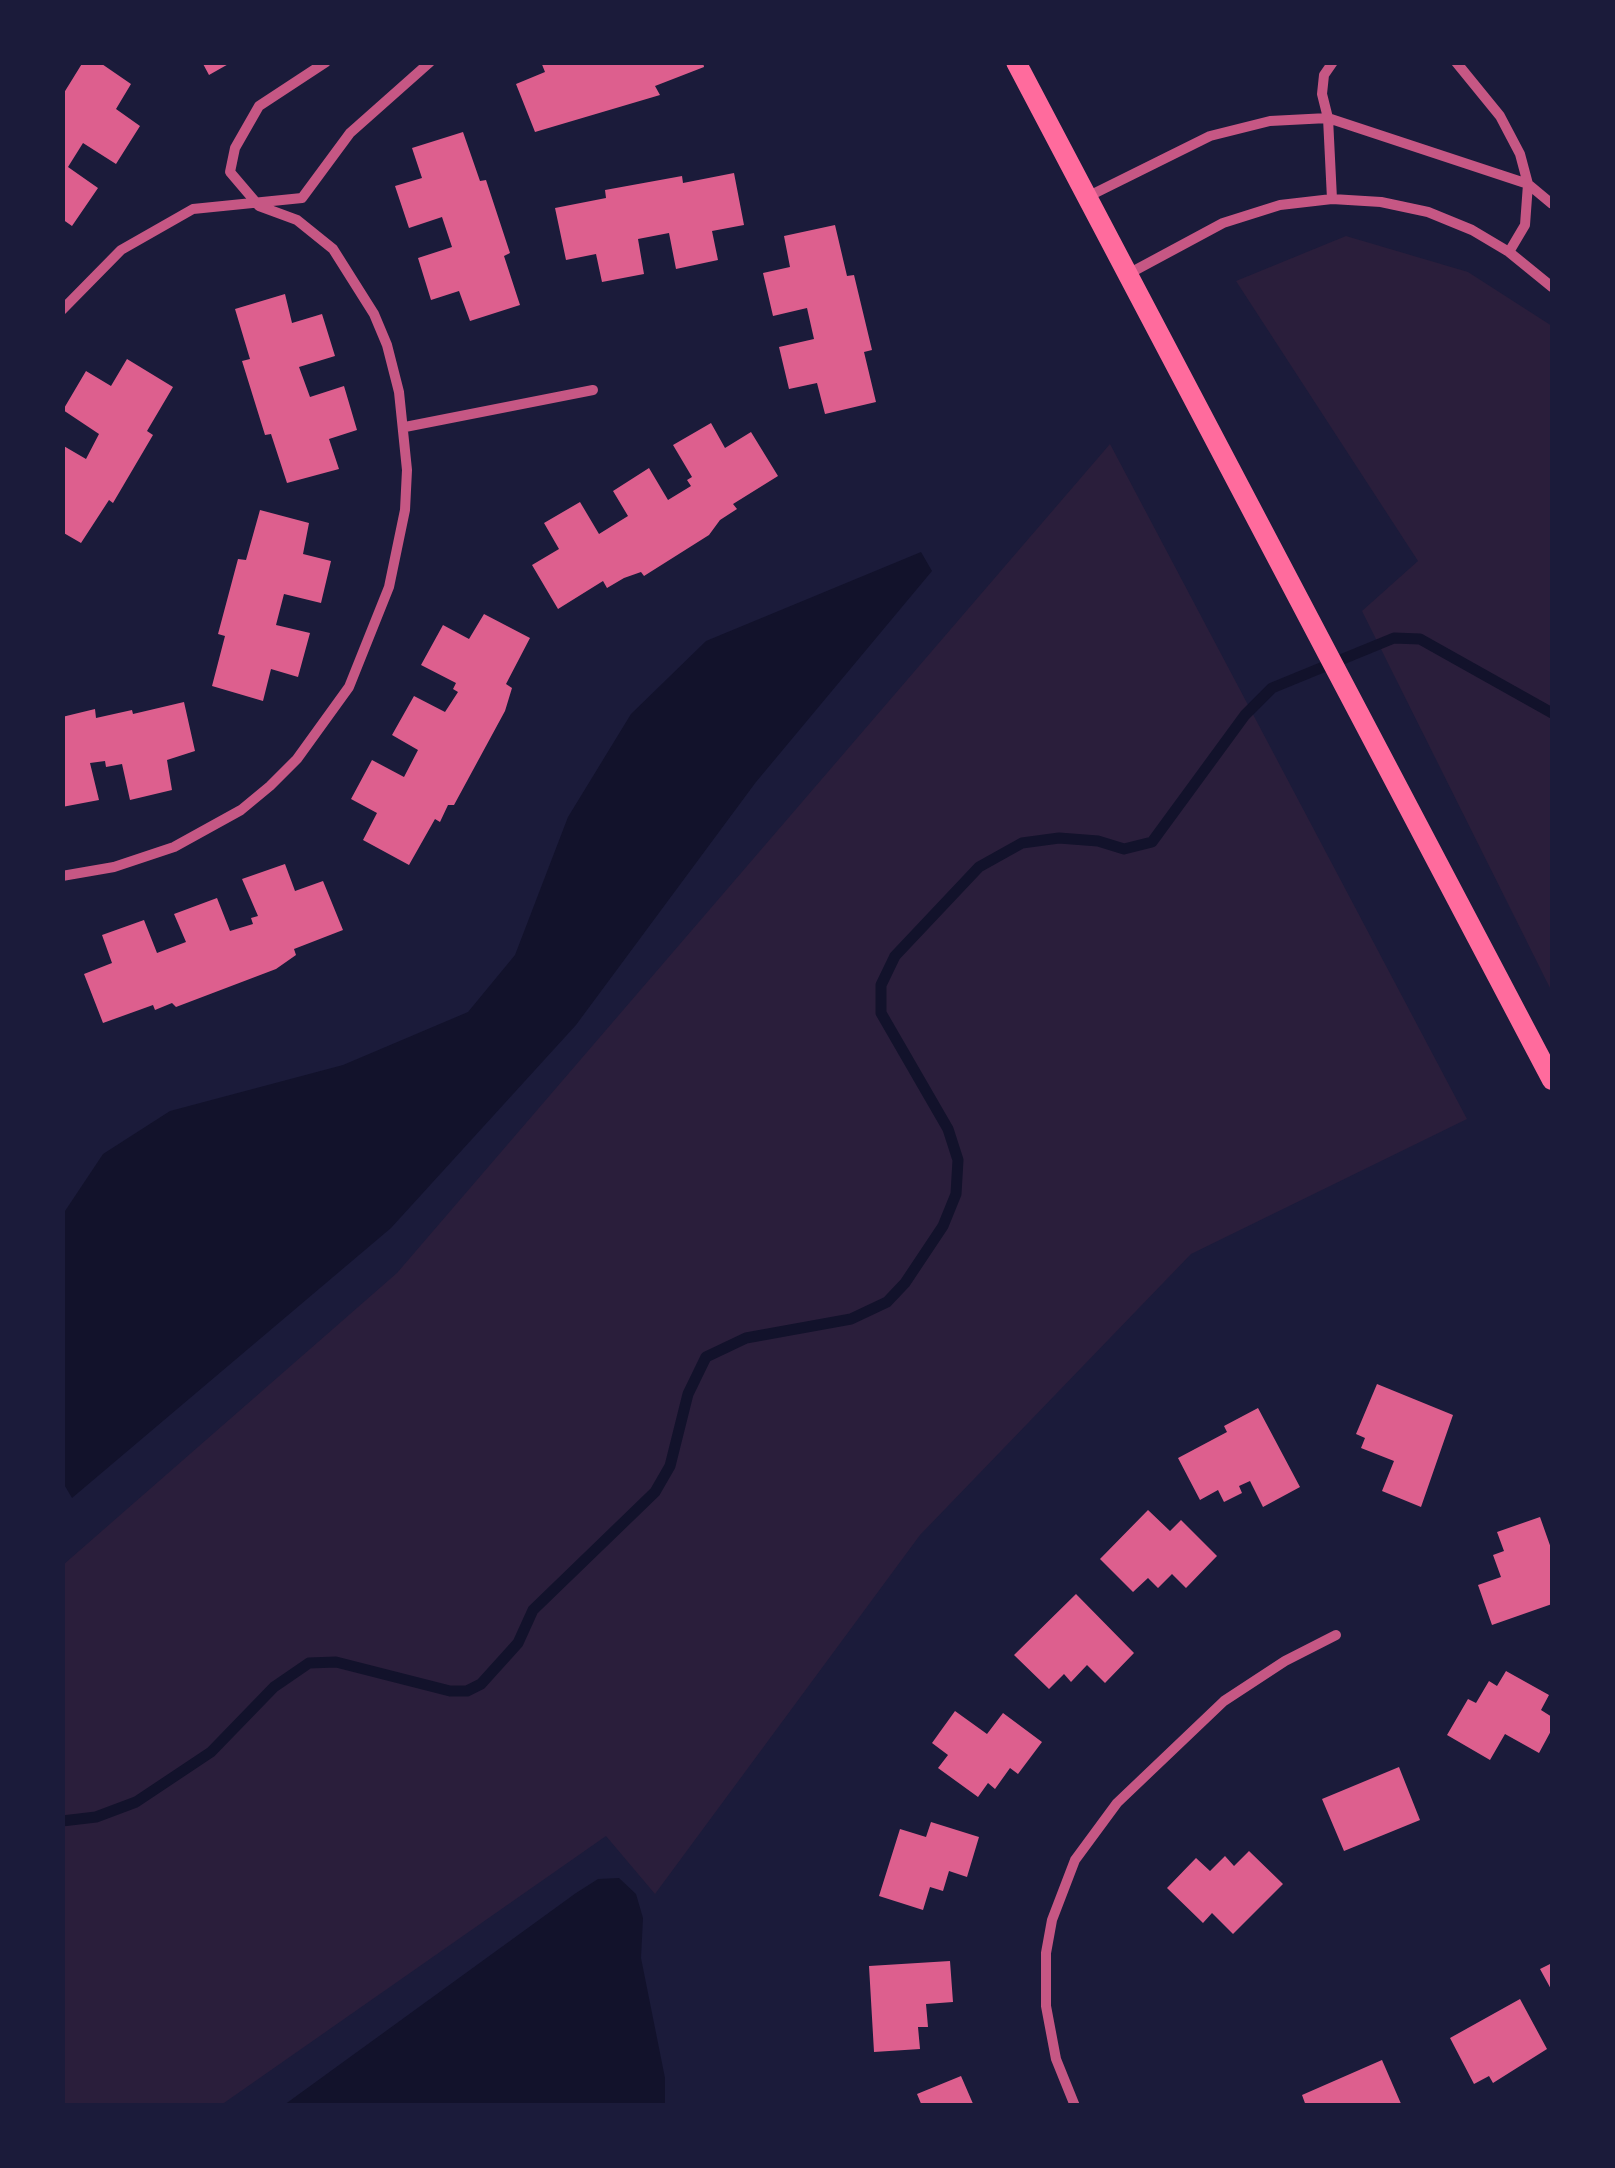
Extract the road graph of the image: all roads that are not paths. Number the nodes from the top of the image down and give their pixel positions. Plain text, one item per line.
1 (326, 62) edge
2 (430, 62) edge
3 (1016, 62) edge
4 (1333, 62) edge
5 (1456, 62) edge
6 (1328, 118) junction
7 (1528, 184) junction
8 (1089, 196) junction
9 (1332, 199) junction
10 (1552, 204) edge
11 (259, 206) junction
12 (1509, 252) junction
13 (1130, 274) junction
14 (1552, 287) edge
15 (62, 310) edge
16 (593, 390) dead end
17 (405, 428) junction
18 (62, 876) edge
19 (1552, 1080) edge
20 (1336, 1636) dead end
21 (1075, 2106) edge

1 - 11 street
2 - 11 street
3 - 8 main road
4 - 6 street
5 - 7 street
6 - 7 street
6 - 8 street
6 - 9 street
7 - 10 street
7 - 12 street
8 - 13 main road
9 - 12 street
9 - 13 street
11 - 15 street
11 - 17 street
12 - 14 street
13 - 19 main road
16 - 17 street
17 - 18 street
20 - 21 street

